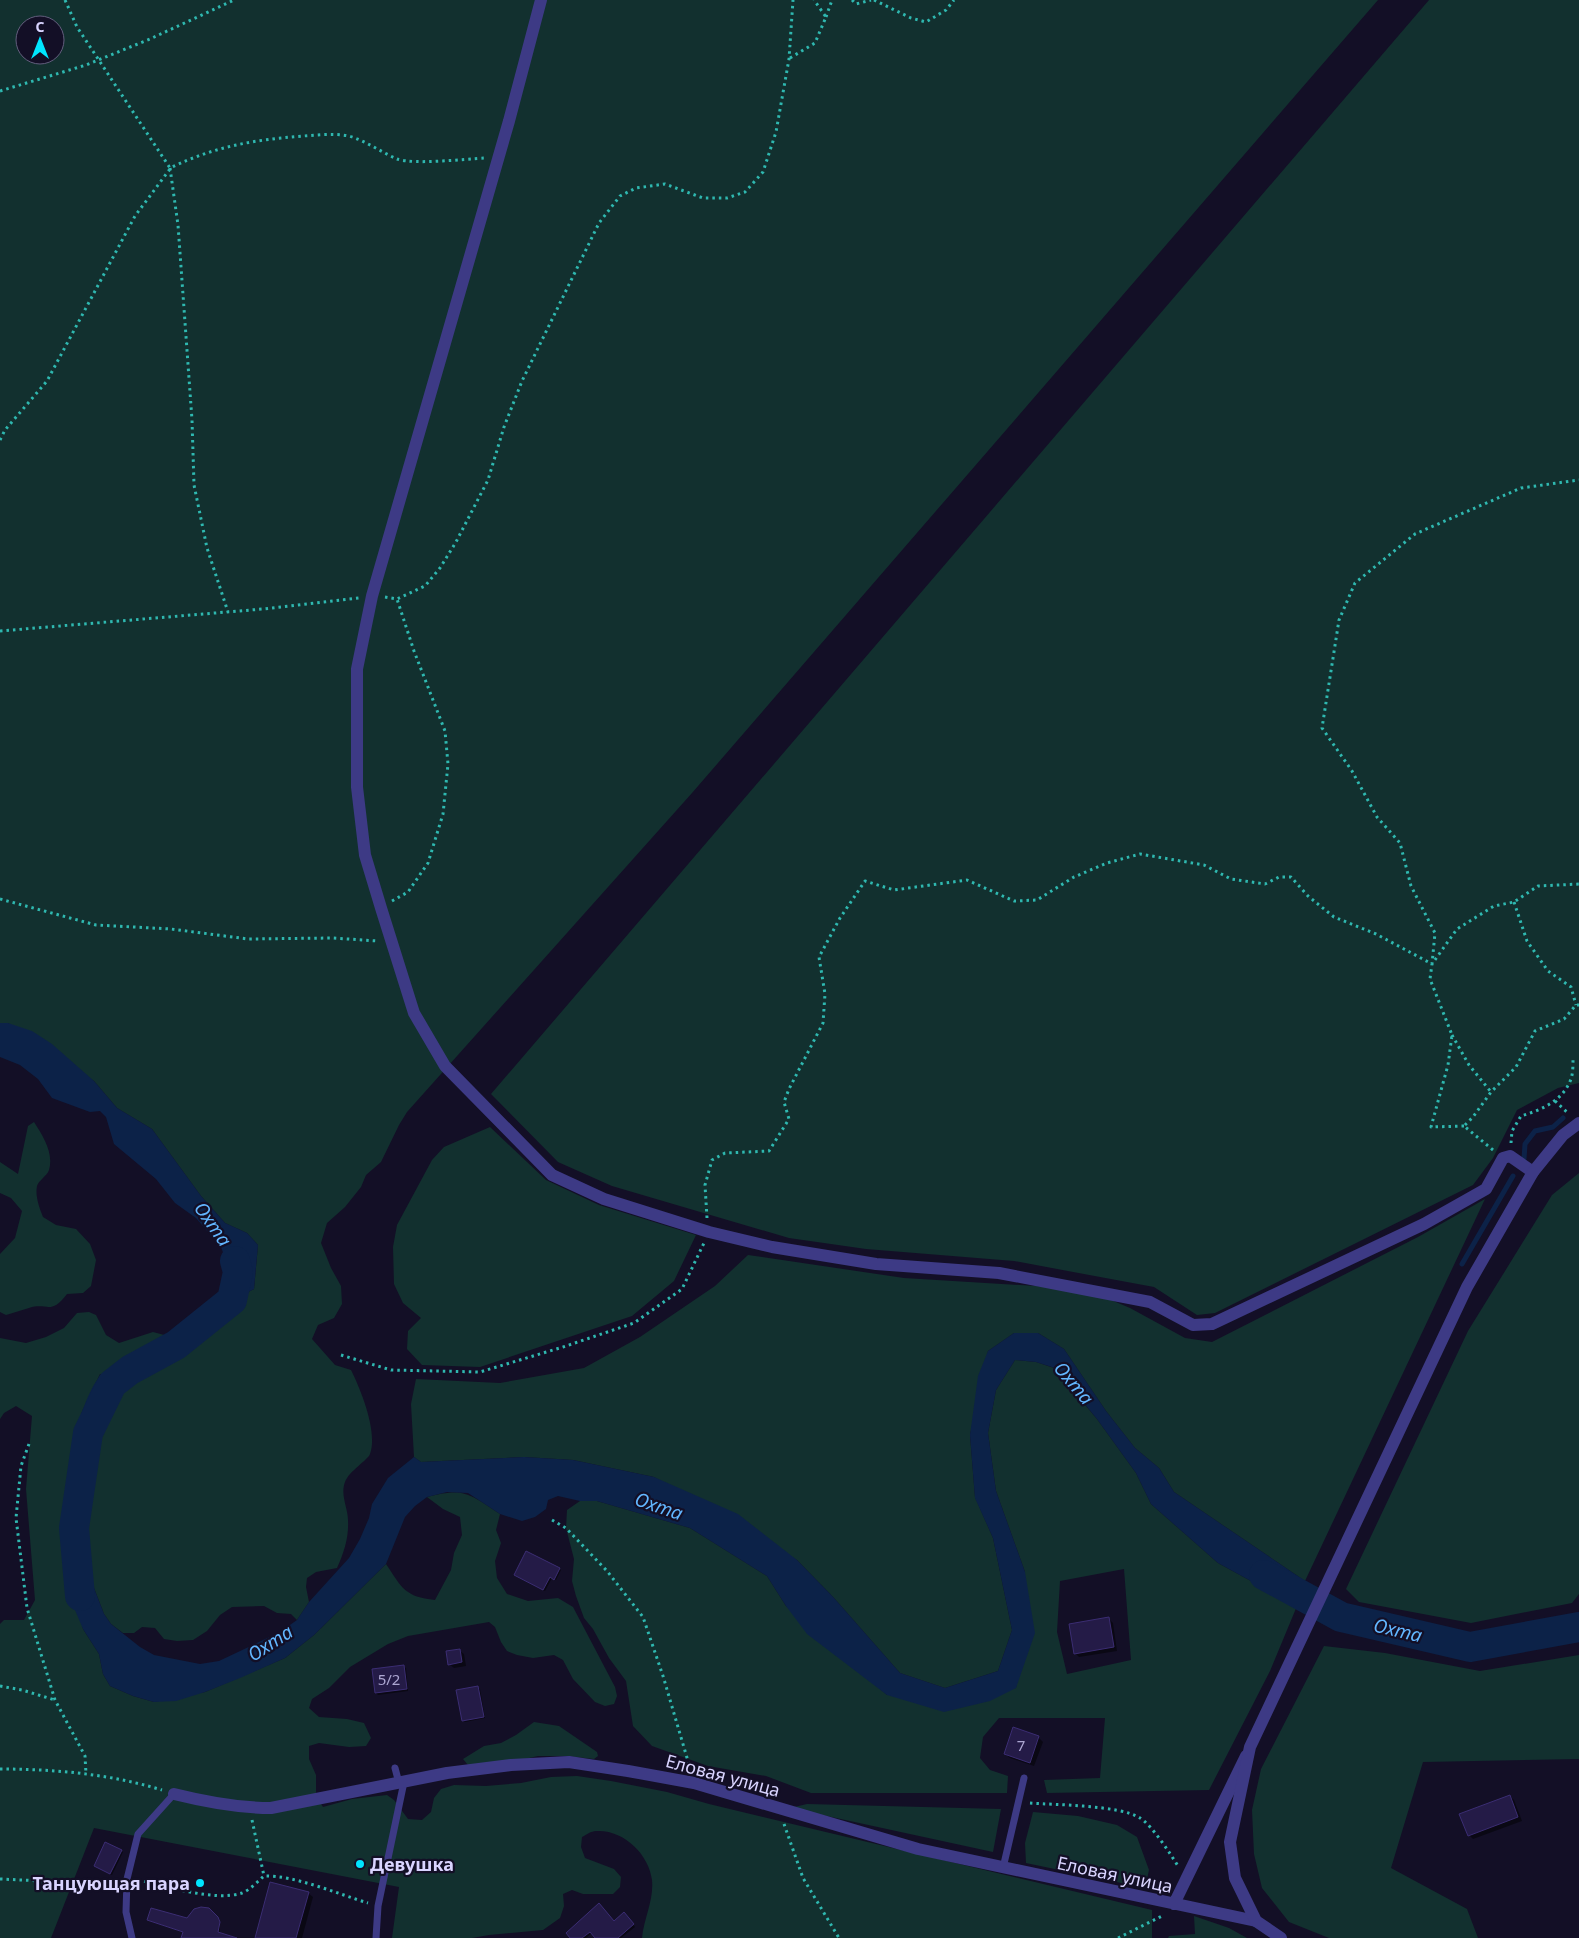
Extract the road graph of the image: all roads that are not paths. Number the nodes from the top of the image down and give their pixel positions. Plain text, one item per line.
1 (541, 0) edge
2 (1579, 1123) edge
3 (1533, 1172) junction
4 (1250, 1747) junction
5 (394, 1768) dead end
6 (1024, 1778) dead end
7 (402, 1783) junction
8 (174, 1794) joint
9 (1003, 1868) junction
10 (1174, 1904) junction
11 (1256, 1921) junction
12 (132, 1938) edge
13 (376, 1938) edge
14 (1281, 1938) edge

1 - 3 street
2 - 3 street
3 - 4 street
4 - 10 street
4 - 11 street
5 - 7 lane
6 - 9 lane
7 - 8 street, Еловая улица
7 - 9 street, Еловая улица
7 - 13 lane
8 - 12 lane
9 - 10 street, Еловая улица
10 - 11 street, Еловая улица
11 - 14 street

